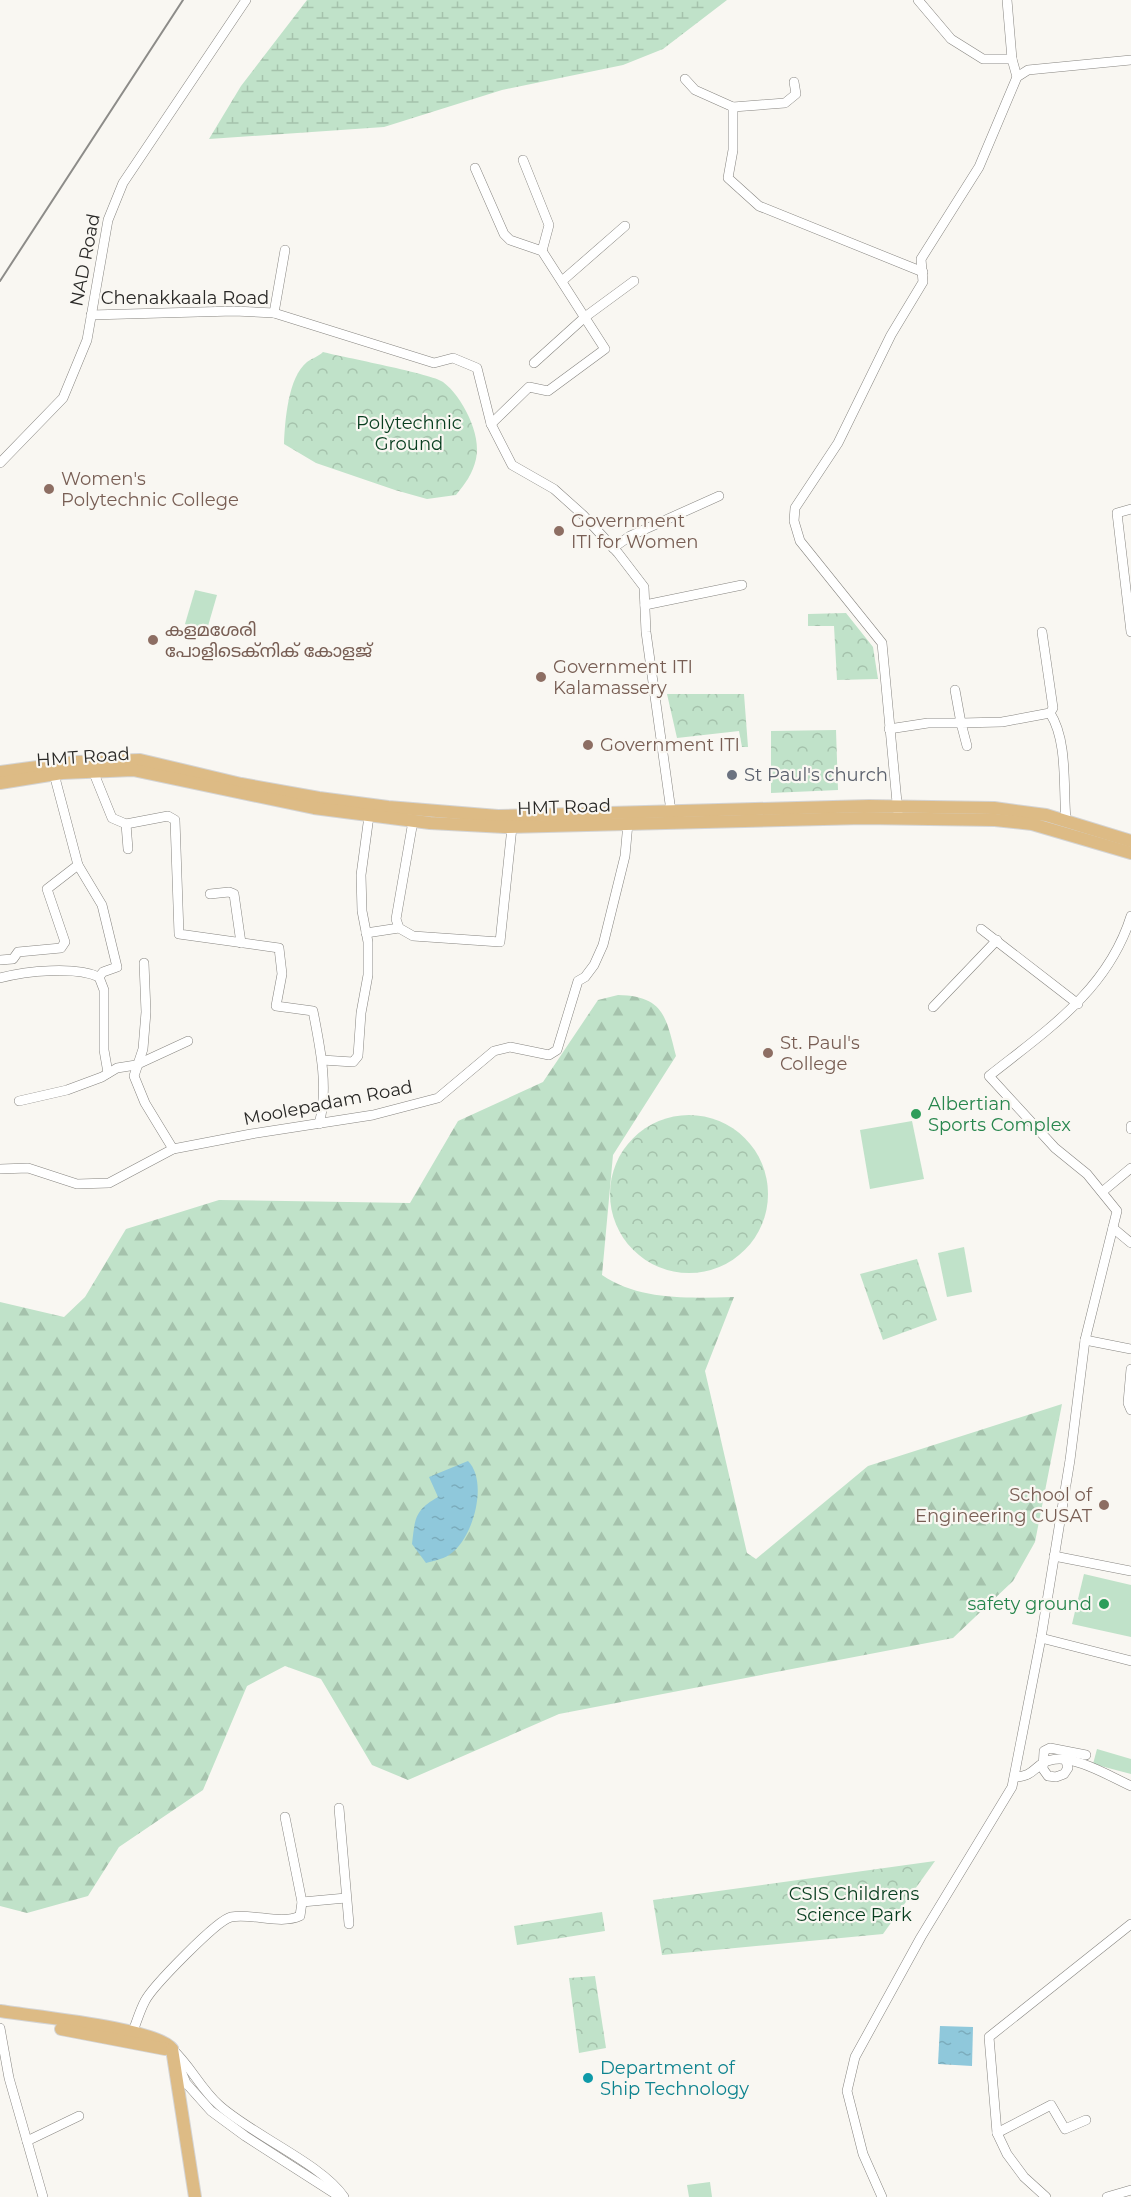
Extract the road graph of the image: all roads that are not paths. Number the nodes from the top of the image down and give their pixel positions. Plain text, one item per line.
1 (246, 0) edge
2 (918, 0) edge
3 (1007, 0) edge
4 (1012, 59) junction
5 (1131, 60) edge
6 (1017, 77) junction
7 (685, 79) dead end
8 (794, 82) dead end
9 (733, 107) junction
10 (523, 160) dead end
11 (475, 168) dead end
12 (625, 226) dead end
13 (285, 250) dead end
14 (542, 251) junction
15 (923, 272) junction
16 (562, 281) junction
17 (634, 281) dead end
18 (274, 312) junction
19 (91, 315) junction
20 (585, 317) junction
21 (534, 363) dead end
22 (491, 424) junction
23 (0, 463) edge
24 (719, 496) dead end
25 (1131, 509) edge
26 (613, 548) junction
27 (742, 585) dead end
28 (645, 605) junction
29 (1042, 632) dead end
30 (1131, 632) edge
31 (955, 690) dead end
32 (1050, 713) junction
33 (961, 723) junction
34 (890, 729) junction
35 (967, 746) dead end
36 (93, 771) junction
37 (0, 772) edge
38 (54, 774) junction
39 (0, 783) edge
40 (671, 811) junction
41 (898, 812) junction
42 (369, 816) junction
43 (702, 816) junction
44 (570, 819) junction
45 (1065, 820) junction
46 (413, 821) junction
47 (628, 823) junction
48 (126, 824) junction
49 (512, 827) junction
50 (1131, 842) edge
51 (128, 849) dead end
52 (1131, 853) edge
53 (78, 865) junction
54 (210, 894) dead end
55 (1131, 916) edge
56 (399, 928) junction
57 (981, 929) dead end
58 (366, 933) junction
59 (997, 939) junction
60 (241, 943) junction
61 (1122, 944) junction
62 (1131, 950) edge
63 (0, 960) edge
64 (144, 963) dead end
65 (99, 977) junction
66 (0, 978) edge
67 (1078, 1004) junction
68 (933, 1007) dead end
69 (188, 1041) dead end
70 (322, 1060) junction
71 (136, 1065) junction
72 (108, 1073) junction
73 (19, 1101) dead end
74 (319, 1124) junction
75 (173, 1149) junction
76 (1131, 1168) edge
77 (0, 1169) edge
78 (1102, 1192) junction
79 (1113, 1228) junction
80 (1131, 1243) edge
81 (1085, 1340) junction
82 (1131, 1349) edge
83 (1131, 1369) edge
84 (1131, 1410) edge
85 (1054, 1556) junction
86 (1131, 1571) edge
87 (1041, 1638) junction
88 (1131, 1661) edge
89 (1086, 1755) dead end
90 (1066, 1761) junction
91 (1043, 1764) junction
92 (1015, 1777) junction
93 (1131, 1786) edge
94 (339, 1808) dead end
95 (285, 1817) dead end
96 (346, 1898) junction
97 (302, 1902) junction
98 (349, 1924) dead end
99 (1131, 1924) edge
100 (0, 2011) edge
101 (0, 2018) edge
102 (0, 2028) edge
103 (133, 2031) junction
104 (153, 2041) junction
105 (172, 2049) junction
106 (79, 2116) dead end
107 (1086, 2120) dead end
108 (998, 2133) junction
109 (27, 2141) junction
110 (1131, 2190) edge
111 (43, 2197) edge
112 (195, 2197) edge
113 (342, 2197) edge
114 (882, 2197) edge
115 (1046, 2197) edge
116 (1107, 2197) edge

1 - 19 street, NAD Road
2 - 4 street
3 - 4 street
4 - 6 street
5 - 6 street
6 - 15 street
7 - 9 street
8 - 9 street
9 - 15 street
10 - 14 street
11 - 14 street
12 - 16 street
13 - 18 street
14 - 16 street
15 - 34 street
16 - 20 street
17 - 20 street
18 - 19 street, Chenakkaala Road
18 - 22 street, Chenakkaala Road
19 - 23 street, NAD Road
20 - 21 street
20 - 22 street
22 - 26 street, Chenakkaala Road
24 - 26 street
25 - 30 street
26 - 28 street, Chenakkaala Road
27 - 28 street
28 - 40 street, Chenakkaala Road
29 - 32 street
31 - 33 street
32 - 33 street
32 - 45 street
33 - 34 street
33 - 35 street
34 - 41 street
36 - 38 main road, HMT Road
36 - 42 main road, HMT Road
36 - 48 street
37 - 44 main road, HMT Road
38 - 39 main road, HMT Road
38 - 53 street
40 - 43 main road, HMT Road
40 - 44 main road, HMT Road
41 - 43 main road, HMT Road
41 - 45 main road, HMT Road
41 - 52 main road, HMT Road
42 - 46 main road, HMT Road
42 - 58 street
43 - 47 main road, HMT Road
44 - 47 main road, HMT Road
44 - 49 main road, HMT Road
45 - 50 main road, HMT Road
46 - 49 main road, HMT Road
46 - 56 street
47 - 74 street, Moolepadam Road
48 - 51 street
48 - 60 street
49 - 56 street
53 - 63 street
53 - 65 street
54 - 60 street
55 - 61 street
56 - 58 street
57 - 59 street
58 - 70 street
59 - 67 street
59 - 68 street
60 - 70 street
61 - 62 street
61 - 67 street
64 - 71 street
65 - 66 street
65 - 72 street
67 - 78 street
69 - 71 street
70 - 74 street
71 - 72 street
71 - 75 street
72 - 73 street
74 - 75 street, Moolepadam Road
75 - 77 street, Moolepadam Road
76 - 78 street
78 - 79 street
79 - 80 street
79 - 81 street
81 - 82 street
81 - 85 street
83 - 84 street
85 - 86 street
85 - 87 street
87 - 88 street
87 - 92 street
89 - 91 street
90 - 91 street
90 - 91 street
90 - 93 street
91 - 92 street
92 - 114 street
94 - 96 street
95 - 97 street
96 - 97 street
96 - 98 street
97 - 103 street
99 - 108 street
100 - 103 main road
101 - 104 main road
102 - 109 street
103 - 104 main road
104 - 105 main road
105 - 112 main road
105 - 113 street
106 - 109 street
107 - 108 street
108 - 115 street
109 - 111 street
110 - 116 street

